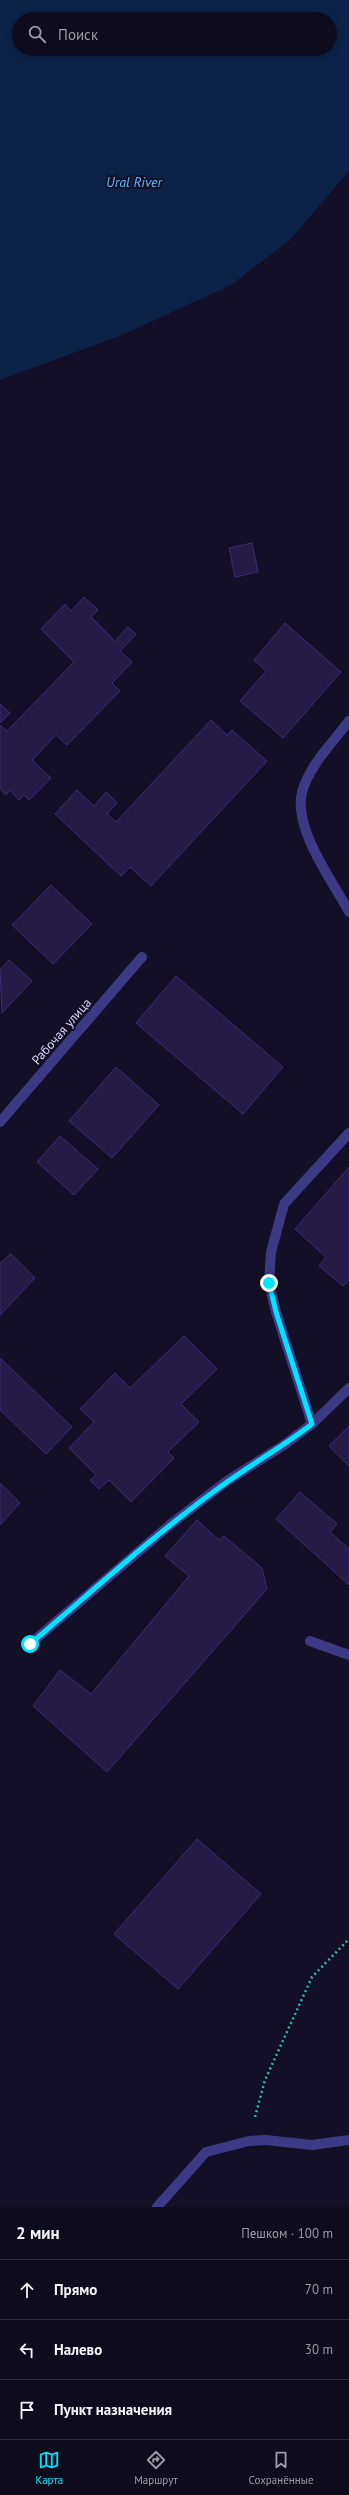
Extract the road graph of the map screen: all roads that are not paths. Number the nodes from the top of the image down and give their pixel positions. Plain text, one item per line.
1 (349, 721) edge
2 (349, 912) edge
3 (142, 957) dead end
4 (0, 1122) edge
5 (349, 1133) edge
6 (349, 1388) edge
7 (312, 1424) junction
8 (310, 1641) dead end
9 (30, 1644) dead end
10 (349, 1655) edge
11 (349, 2140) edge
12 (156, 2207) edge

1 - 2 street
3 - 4 street, Рабочая улица
5 - 7 street
6 - 7 street
7 - 9 street
8 - 10 street
11 - 12 street

